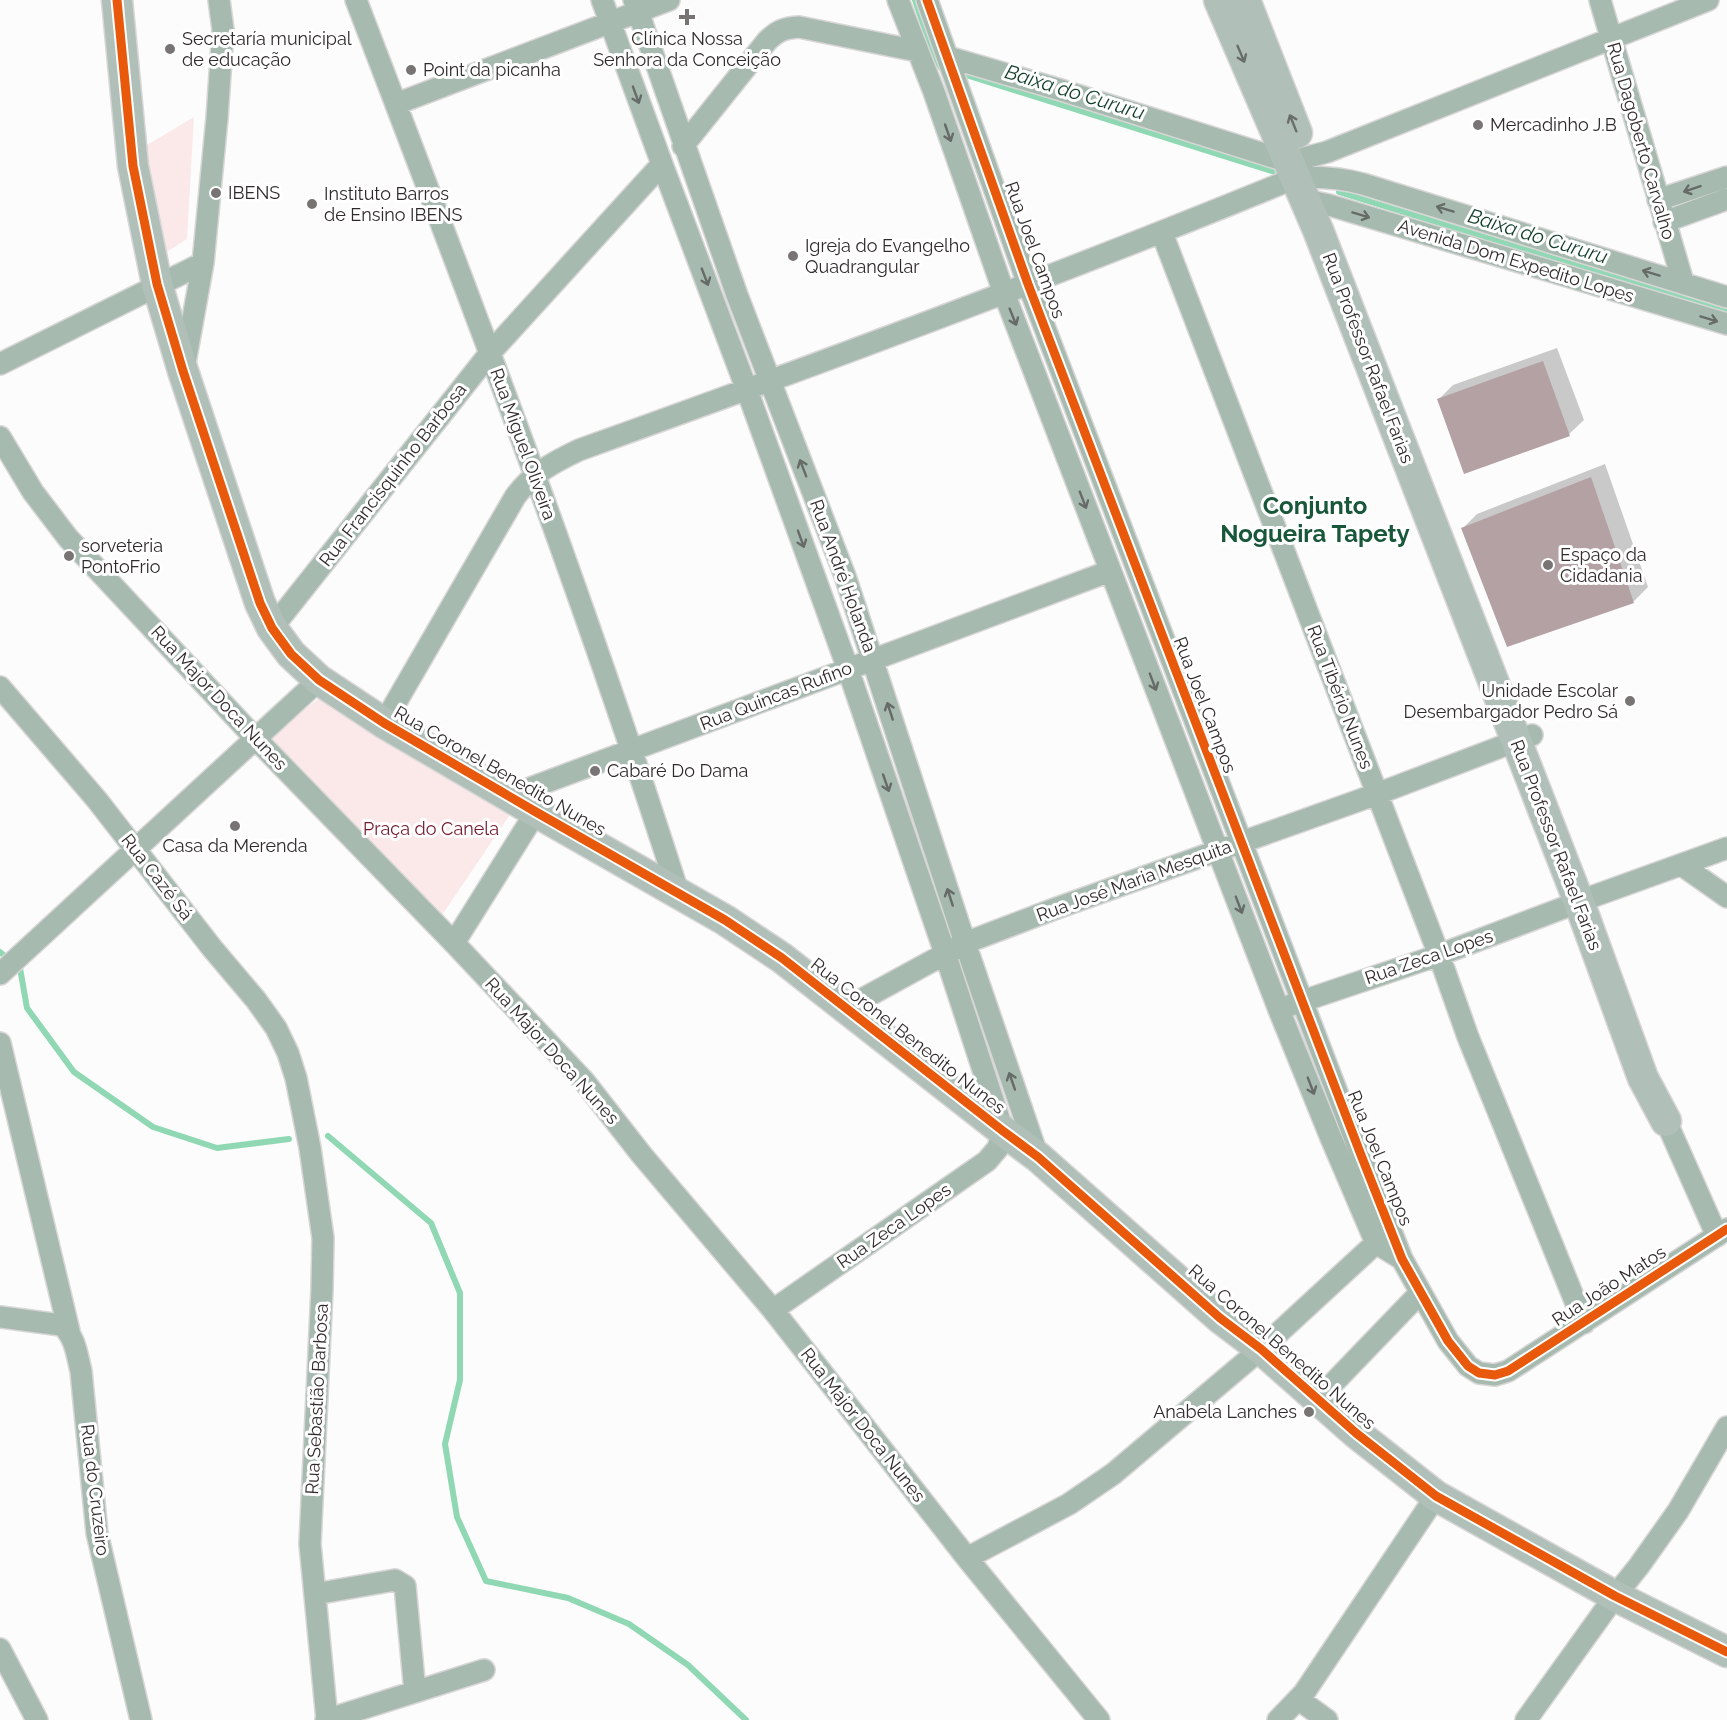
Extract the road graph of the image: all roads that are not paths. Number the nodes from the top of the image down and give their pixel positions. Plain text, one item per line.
1 (117, 0) edge
2 (219, 0) edge
3 (356, 0) edge
4 (602, 0) edge
5 (669, 0) edge
6 (898, 0) edge
7 (927, 0) edge
8 (1219, 0) edge
9 (1245, 0) edge
10 (1600, 0) edge
11 (1708, 0) edge
12 (636, 6) edge
13 (611, 23) junction
14 (1611, 39) junction
15 (917, 51) junction
16 (948, 57) junction
17 (960, 89) junction
18 (934, 92) junction
19 (396, 104) junction
20 (683, 146) junction
21 (662, 164) junction
22 (1727, 177) edge
23 (1307, 180) junction
24 (1727, 199) edge
25 (1658, 200) junction
26 (1664, 222) junction
27 (1162, 233) junction
28 (203, 263) junction
29 (1683, 282) junction
30 (157, 284) junction
31 (1028, 284) junction
32 (1004, 293) junction
33 (1727, 297) edge
34 (1727, 324) edge
35 (490, 353) junction
36 (0, 364) edge
37 (183, 371) junction
38 (769, 381) junction
39 (747, 390) junction
40 (0, 436) edge
41 (535, 475) junction
42 (1110, 571) junction
43 (272, 628) junction
44 (873, 660) junction
45 (848, 669) junction
46 (319, 680) junction
47 (0, 687) edge
48 (384, 723) junction
49 (1524, 738) junction
50 (256, 739) junction
51 (633, 750) junction
52 (1377, 794) junction
53 (509, 796) junction
54 (536, 812) junction
55 (1240, 843) junction
56 (1727, 848) edge
57 (135, 849) junction
58 (1218, 850) junction
59 (1683, 866) junction
60 (678, 892) junction
61 (1727, 897) edge
62 (1587, 899) junction
63 (454, 943) junction
64 (965, 944) junction
65 (945, 952) junction
66 (1439, 955) junction
67 (0, 974) edge
68 (1302, 1001) junction
69 (846, 1008) junction
70 (1279, 1010) junction
71 (0, 1043) edge
72 (296, 1078) joint
73 (1666, 1121) joint
74 (1003, 1131) junction
75 (1038, 1156) junction
76 (1722, 1232) edge
77 (1384, 1238) junction
78 (1420, 1293) junction
79 (773, 1310) junction
80 (0, 1317) edge
81 (1584, 1323) junction
82 (69, 1331) junction
83 (1261, 1349) junction
84 (1508, 1371) joint
85 (1318, 1399) junction
86 (1727, 1427) edge
87 (1436, 1496) junction
88 (967, 1558) junction
89 (315, 1594) junction
90 (1615, 1596) junction
91 (0, 1649) edge
92 (1727, 1652) edge
93 (484, 1670) dead end
94 (415, 1692) junction
95 (1298, 1699) junction
96 (37, 1720) edge
97 (141, 1720) edge
98 (327, 1720) edge
99 (1097, 1720) edge
100 (1278, 1720) edge
101 (1327, 1720) edge
102 (1526, 1720) edge

1 - 30 street
2 - 28 street, Rua Coronel Benedito Nunes
3 - 19 street, Rua Miguel Oliveira
4 - 13 street, Rua André Holanda
5 - 12 street
6 - 15 street, Rua Joel Campos
7 - 16 street, Rua Joel Campos
8 -> 23 street, Rua Professor Rafael Farias
23 -> 9 street, Rua Professor Rafael Farias
10 - 14 street, Rua Dagoberto Carvalho
11 - 14 street
12 - 13 street
12 - 20 street, Rua André Holanda
13 - 19 street
13 -> 21 street, Rua André Holanda
14 - 23 street
14 - 25 street, Rua Dagoberto Carvalho
15 - 18 street, Rua Joel Campos
15 - 20 street
16 - 17 street, Rua Joel Campos
16 - 23 street, Avenida Dom Expedito Lopes
17 - 18 street
17 - 31 street, Rua Joel Campos
18 -> 32 street, Rua Joel Campos
19 - 35 street, Rua Miguel Oliveira
20 - 38 street, Rua André Holanda
21 - 35 street, Rua Francisquinho Barbosa
21 -> 39 street, Rua André Holanda
22 -> 25 street
23 - 27 street
29 -> 23 street, Avenida Dom Expedito Lopes
23 -> 34 street, Avenida Dom Expedito Lopes
23 - 49 street, Rua Professor Rafael Farias
24 - 26 street
25 - 26 street, Rua Dagoberto Carvalho
26 - 29 street, Rua Dagoberto Carvalho
27 - 31 street
27 - 52 street, Rua Tibério Nunes
28 - 30 street
28 - 37 street, Rua Coronel Benedito Nunes
29 - 33 street, Avenida Dom Expedito Lopes
30 - 36 street
30 - 37 street
31 - 32 street
31 - 55 street, Rua Joel Campos
32 - 38 street
32 -> 42 street, Rua Joel Campos
35 - 41 street, Rua Miguel Oliveira
35 - 43 street, Rua Francisquinho Barbosa
37 - 43 street, Rua Coronel Benedito Nunes
38 - 39 street
44 -> 38 street, Rua André Holanda
39 - 41 street
39 -> 45 street, Rua André Holanda
40 - 50 street, Rua Major Doca Nunes
41 - 48 street
41 - 51 street, Rua Miguel Oliveira
42 - 44 street, Rua Quincas Rufino
42 -> 58 street, Rua Joel Campos
43 - 46 street, Rua Coronel Benedito Nunes
44 - 45 street, Rua Quincas Rufino
64 -> 44 street, Rua André Holanda
45 - 51 street, Rua Quincas Rufino
45 -> 65 street, Rua André Holanda
46 - 48 street, Rua Coronel Benedito Nunes
46 - 50 street
47 - 57 street, Rua Cazé Sá
48 - 53 street, Rua Coronel Benedito Nunes
49 - 52 street, Rua José Maria Mesquita
49 - 62 street, Rua Professor Rafael Farias
50 - 57 street
50 - 63 street, Rua Major Doca Nunes
51 - 53 street, Rua Quincas Rufino
51 - 60 street, Rua Miguel Oliveira
52 - 55 street, Rua José Maria Mesquita
52 - 66 street, Rua Tibério Nunes
53 - 54 street, Rua Coronel Benedito Nunes
54 - 60 street, Rua Coronel Benedito Nunes
54 - 63 street
55 - 58 street, Rua José Maria Mesquita
55 - 68 street, Rua Joel Campos
56 - 59 street, Rua Zeca Lopes
57 - 67 street
57 - 72 street, Rua Cazé Sá
58 - 64 street, Rua José Maria Mesquita
58 -> 70 street, Rua Joel Campos
59 - 61 street
59 - 62 street, Rua Zeca Lopes
60 - 69 street, Rua Coronel Benedito Nunes
62 - 66 street, Rua Zeca Lopes
62 - 73 street, Rua Professor Rafael Farias
63 - 79 street, Rua Major Doca Nunes
64 - 65 street, Rua José Maria Mesquita
75 -> 64 street, Rua André Holanda
65 - 69 street, Rua José Maria Mesquita
65 - 74 street, Rua André Holanda
66 - 68 street, Rua Zeca Lopes
66 - 81 street, Rua Tibério Nunes
68 - 70 street, Rua Zeca Lopes
68 - 77 street, Rua Joel Campos
69 - 74 street, Rua Coronel Benedito Nunes
70 -> 77 street, Rua Joel Campos
71 - 82 street, Rua do Cruzeiro
72 - 89 street, Rua Sebastião Barbosa
73 - 76 street, Rua Professor Rafael Farias
74 - 75 street, Rua Coronel Benedito Nunes
74 - 79 street, Rua Zeca Lopes
75 - 83 street, Rua Coronel Benedito Nunes
76 - 81 street, Rua João Matos
77 - 78 street, Rua Joel Campos
77 - 83 street
78 - 84 street, Rua Joel Campos
78 - 85 street
79 - 88 street, Rua Major Doca Nunes
80 - 82 street
81 - 84 street, Rua João Matos
82 - 97 street, Rua do Cruzeiro
83 - 85 street, Rua Coronel Benedito Nunes
83 - 88 street
85 - 87 street, Rua Coronel Benedito Nunes
86 - 90 street
87 - 90 street, Rua Coronel Benedito Nunes
87 - 95 street
88 - 99 street, Rua Major Doca Nunes
89 - 94 street
89 - 98 street, Rua Sebastião Barbosa
90 - 92 street, Rua Coronel Benedito Nunes
90 - 102 street
91 - 96 street
93 - 94 street
94 - 98 street
95 - 100 street
95 - 101 street

